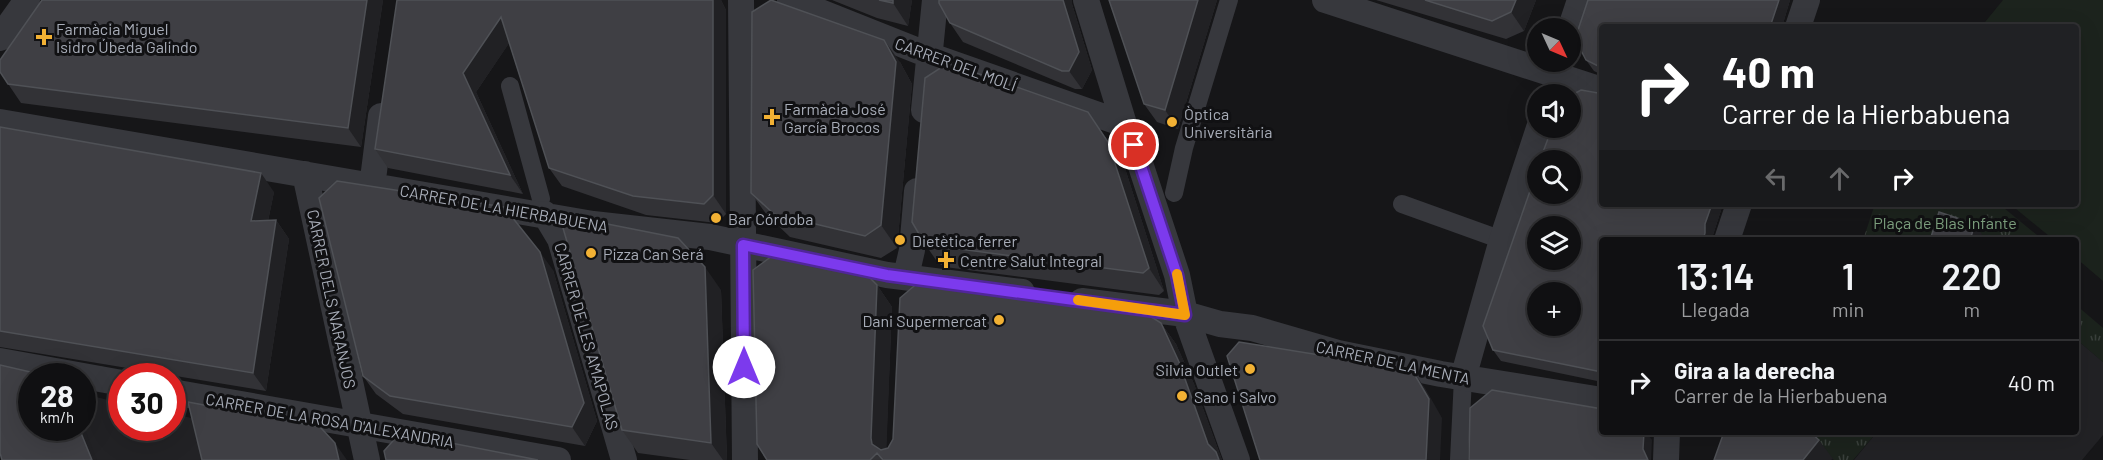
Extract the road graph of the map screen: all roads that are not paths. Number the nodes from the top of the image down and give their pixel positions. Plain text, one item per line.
1 (27, 0) edge
2 (741, 0) edge
3 (790, 0) edge
4 (934, 0) edge
5 (1086, 0) edge
6 (1229, 0) edge
7 (1325, 0) edge
8 (1580, 0) edge
9 (1807, 0) edge
10 (1574, 18) edge
11 (1799, 24) edge
12 (0, 38) edge
13 (931, 56) junction
14 (1556, 77) edge
15 (510, 86) dead end
16 (1599, 89) edge
17 (384, 92) edge
18 (0, 122) edge
19 (1124, 124) junction
20 (922, 132) edge
21 (1536, 138) edge
22 (919, 167) edge
23 (305, 174) junction
24 (372, 187) junction
25 (1174, 193) dead end
26 (1402, 204) dead end
27 (543, 207) junction
28 (1737, 207) edge
29 (1727, 237) edge
30 (1502, 240) junction
31 (743, 245) junction
32 (906, 287) junction
33 (1185, 315) junction
34 (0, 361) edge
35 (1463, 378) junction
36 (108, 380) edge
37 (186, 394) edge
38 (1599, 400) edge
39 (360, 425) junction
40 (1667, 435) edge
41 (367, 460) edge
42 (558, 460) edge
43 (624, 460) edge
44 (745, 460) edge
45 (1237, 460) edge
46 (1459, 460) edge
47 (1666, 460) edge

1 - 12 street
2 - 31 street
3 - 13 street, CARRER DEL MOLÍ
4 - 13 street
5 - 19 street
6 - 25 street
7 - 14 street
8 - 10 street
9 - 11 street
13 - 19 street, CARRER DEL MOLÍ
13 - 20 street
14 - 16 street
15 - 27 street, CARRER DE LES AMAPOLAS
17 - 24 street
18 - 23 street, CARRER DE LA HIERBABUENA
19 - 33 street
21 - 30 street
22 - 32 street
23 - 24 street, CARRER DE LA HIERBABUENA
23 - 39 street, CARRER DELS NARANJOS
24 - 27 street, CARRER DE LA HIERBABUENA
26 - 30 street
27 - 31 street, CARRER DE LA HIERBABUENA
27 - 43 street, CARRER DE LES AMAPOLAS
28 - 29 street
30 - 35 street
31 - 32 street, CARRER DE LA HIERBABUENA
31 - 44 street
32 - 33 street, CARRER DE LA HIERBABUENA
33 - 35 street, CARRER DE LA MENTA
33 - 45 street
34 - 36 street
35 - 38 street, CARRER DE LA MENTA
35 - 46 street
37 - 39 street, CARRER DE LA ROSA D'ALEXANDRIA
39 - 41 street, CARRER DELS NARANJOS
39 - 42 street, CARRER DE LA ROSA D'ALEXANDRIA
40 - 47 street

